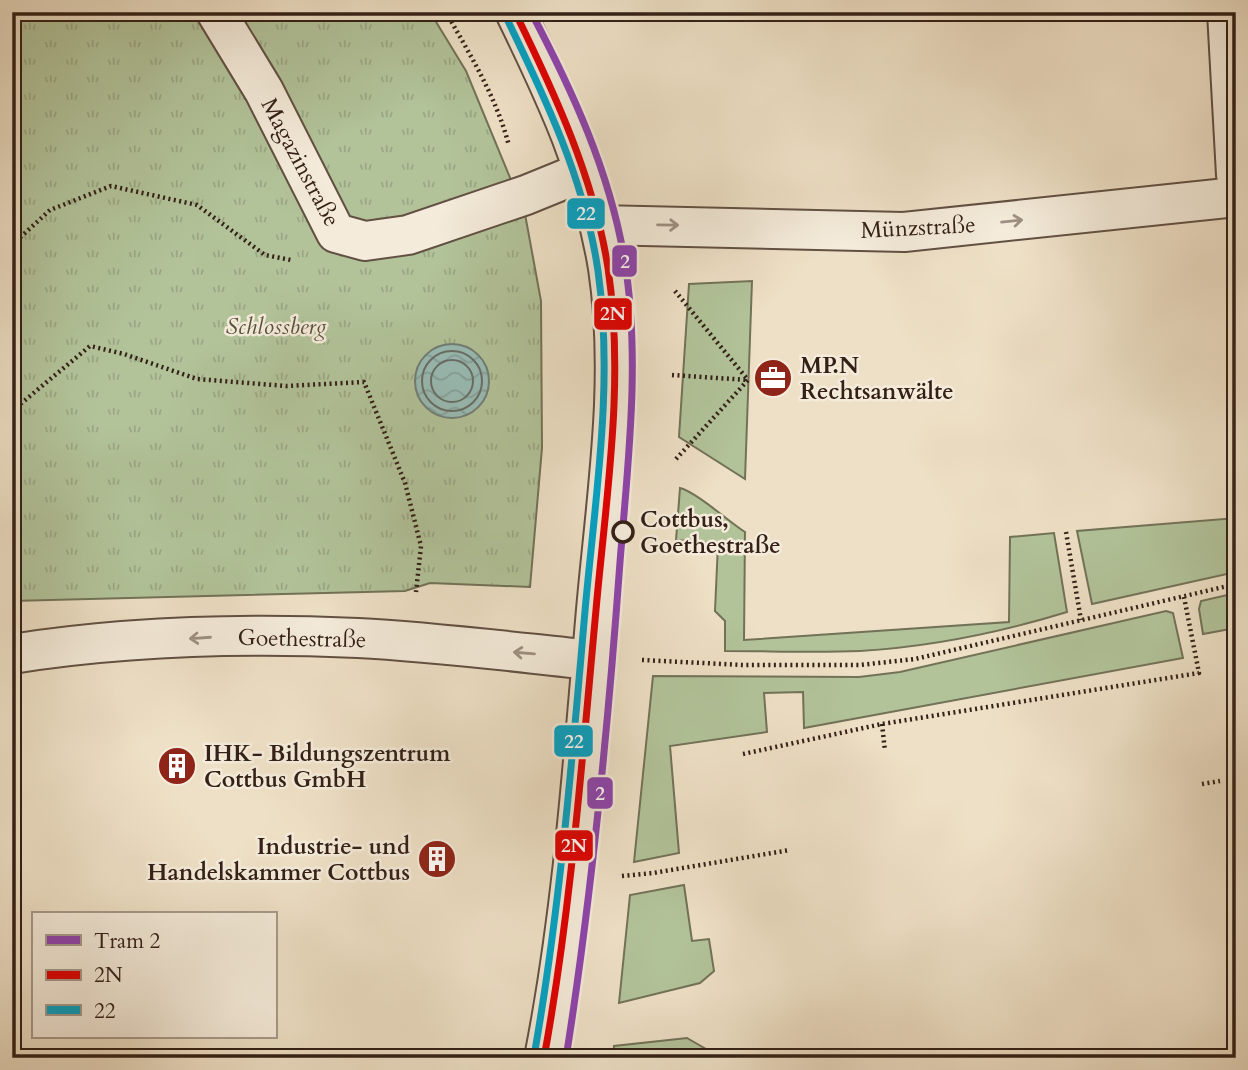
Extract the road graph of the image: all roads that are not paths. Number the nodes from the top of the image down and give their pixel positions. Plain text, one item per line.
1 (216, 12) edge
2 (515, 12) edge
3 (1227, 12) edge
4 (585, 171) junction
5 (1236, 175) edge
6 (1236, 197) edge
7 (599, 225) junction
8 (12, 654) edge
9 (592, 660) junction
10 (544, 1058) edge

1 - 4 street, Magazinstraße
2 - 4 street
3 - 5 street
4 - 7 street
7 -> 6 street, Münzstraße
7 - 9 street
9 -> 8 street, Goethestraße
9 - 10 street

